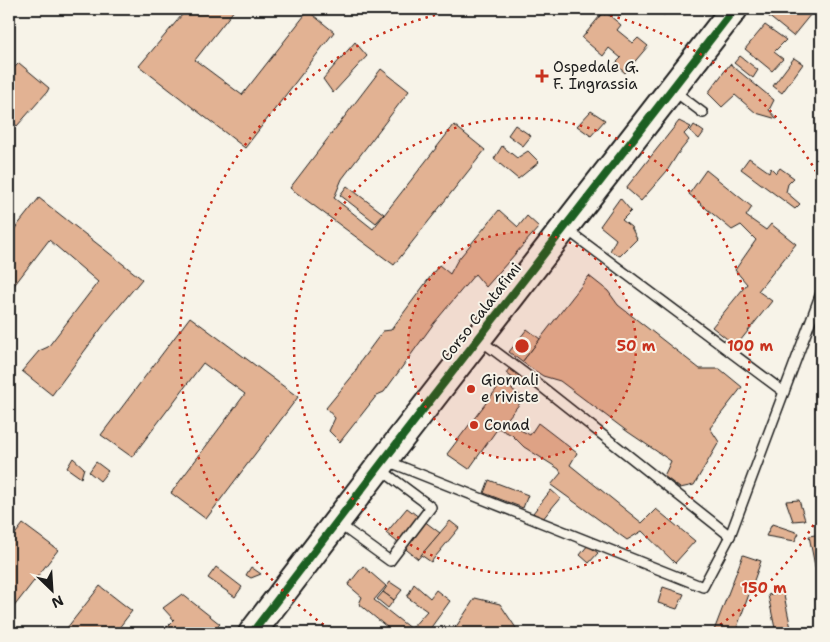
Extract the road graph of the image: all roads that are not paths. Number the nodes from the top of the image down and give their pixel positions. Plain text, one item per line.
1 (734, 9) edge
2 (672, 90) junction
3 (703, 113) dead end
4 (564, 228) junction
5 (821, 294) edge
6 (478, 338) junction
7 (784, 392) junction
8 (381, 464) junction
9 (336, 522) junction
10 (730, 536) junction
11 (252, 633) edge

1 - 2 main road, Corso Calatafimi
2 - 3 lane
2 - 4 main road, Corso Calatafimi
4 - 6 main road, Corso Calatafimi
4 - 7 lane
5 - 7 lane
6 - 8 main road, Corso Calatafimi
6 - 10 lane
7 - 10 lane
8 - 9 main road, Corso Calatafimi
8 - 9 lane
8 - 10 lane
9 - 11 main road, Corso Calatafimi

